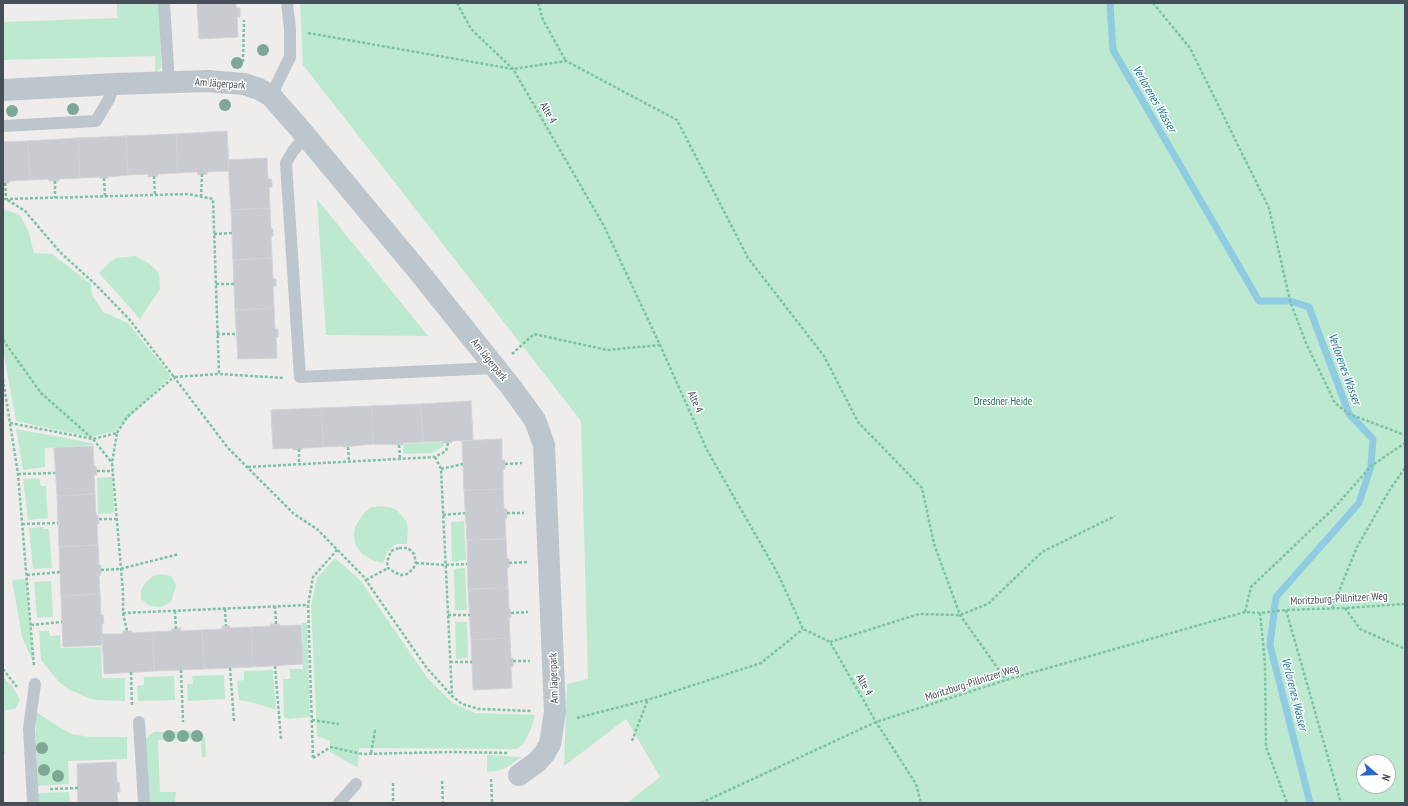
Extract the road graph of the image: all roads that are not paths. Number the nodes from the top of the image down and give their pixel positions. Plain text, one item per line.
1 (164, 3) edge
2 (287, 3) edge
3 (169, 82) junction
4 (114, 84) junction
5 (3, 90) edge
6 (271, 96) junction
7 (3, 126) edge
8 (306, 136) junction
9 (496, 368) junction
10 (35, 684) road end
11 (139, 722) dead end
12 (519, 775) dead end
13 (356, 784) dead end
14 (32, 803) edge
15 (144, 803) edge
16 (339, 803) edge

1 - 3 lane
2 - 6 lane
3 - 4 street, Am Jägerpark
3 - 6 street, Am Jägerpark
4 - 5 street, Am Jägerpark
4 - 7 lane
6 - 8 street, Am Jägerpark
8 - 9 street, Am Jägerpark
8 - 9 lane
9 - 12 street, Am Jägerpark
10 - 14 lane
11 - 15 lane
13 - 16 lane

